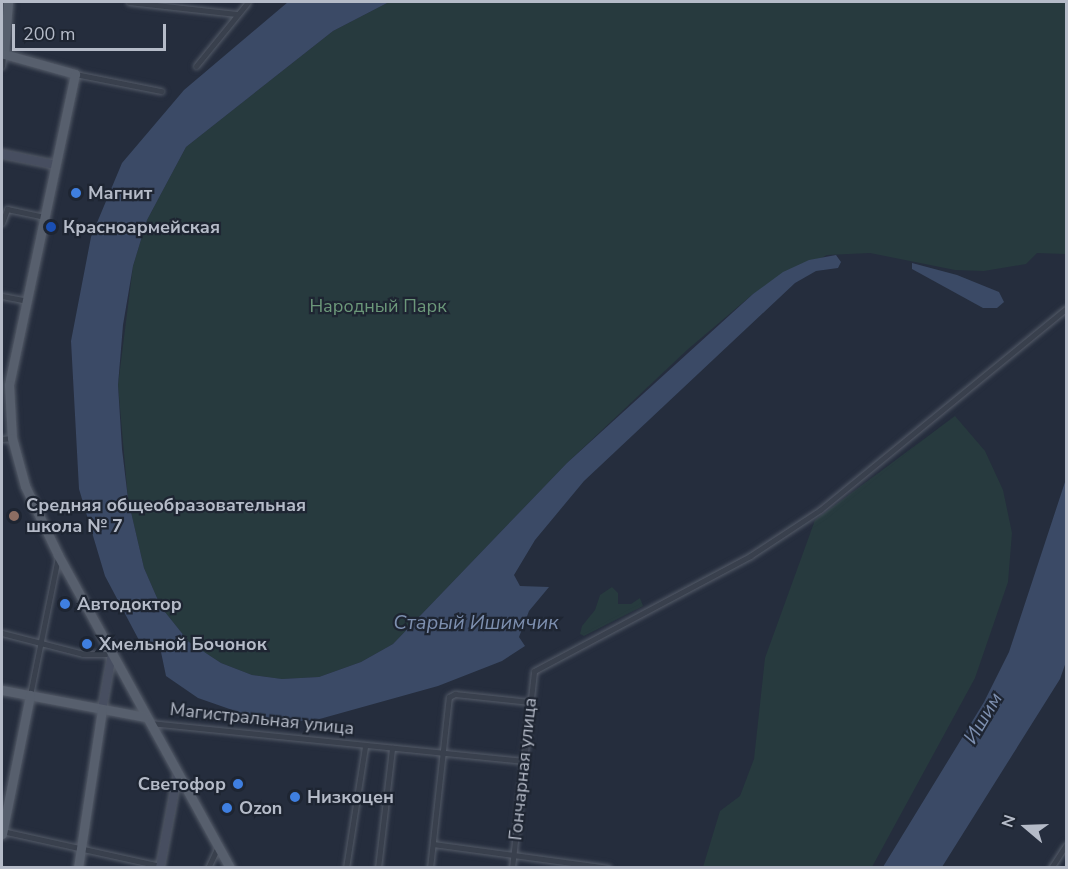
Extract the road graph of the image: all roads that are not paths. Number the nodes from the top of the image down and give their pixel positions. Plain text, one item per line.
1 (8, 2) edge
2 (129, 2) edge
3 (248, 2) edge
4 (236, 14) junction
5 (3, 54) edge
6 (2, 66) edge
7 (196, 66) dead end
8 (75, 74) junction
9 (161, 91) dead end
10 (2, 154) edge
11 (56, 165) junction
12 (45, 217) junction
13 (2, 223) edge
14 (2, 296) edge
15 (27, 301) junction
16 (1066, 309) edge
17 (12, 438) junction
18 (2, 440) edge
19 (58, 555) junction
20 (2, 633) edge
21 (42, 641) junction
22 (112, 654) junction
23 (131, 688) junction
24 (2, 690) edge
25 (30, 695) junction
26 (530, 702) junction
27 (102, 710) junction
28 (120, 713) junction
29 (146, 717) junction
30 (364, 746) junction
31 (392, 748) junction
32 (444, 752) junction
33 (524, 761) junction
34 (178, 773) junction
35 (5, 801) edge
36 (2, 832) edge
37 (433, 844) junction
38 (1066, 845) edge
39 (219, 846) junction
40 (81, 848) junction
41 (513, 855) junction
42 (131, 859) junction
43 (579, 865) edge
44 (78, 867) edge
45 (128, 867) edge
46 (160, 867) edge
47 (208, 867) edge
48 (230, 867) edge
49 (346, 867) edge
50 (378, 867) edge
51 (430, 867) edge
52 (512, 867) edge
53 (608, 867) edge
54 (1051, 867) edge

1 - 5 main road
2 - 4 street
3 - 4 street
4 - 7 street
5 - 6 street
5 - 8 main road
8 - 9 street
8 - 11 main road
10 - 11 main road
11 - 12 main road
12 - 13 street
12 - 15 main road
14 - 15 street
15 - 17 main road
16 - 26 street, Гончарная улица
17 - 18 street
17 - 19 main road
19 - 21 street
19 - 22 main road
20 - 21 street
21 - 22 street
21 - 25 street
22 - 23 main road
22 - 27 main road
23 - 28 main road
23 - 29 main road
24 - 25 main road, Магистральная улица
25 - 27 main road, Магистральная улица
25 - 35 main road
26 - 32 street
26 - 33 street, Гончарная улица
27 - 28 main road, Магистральная улица
27 - 40 main road
28 - 29 main road, Магистральная улица
29 - 30 street, Магистральная улица
29 - 34 main road
30 - 31 street, Магистральная улица
30 - 49 street
31 - 32 street, Магистральная улица
31 - 50 street
32 - 33 street, Магистральная улица
32 - 37 street
33 - 41 street, Гончарная улица
34 - 39 main road
34 - 46 main road
35 - 36 main road
36 - 40 street
37 - 41 street
37 - 51 street
38 - 54 street
39 - 47 street
39 - 48 main road
40 - 42 street
40 - 44 main road
41 - 43 street
41 - 52 street, Гончарная улица
42 - 45 street
42 - 46 street
43 - 53 street

